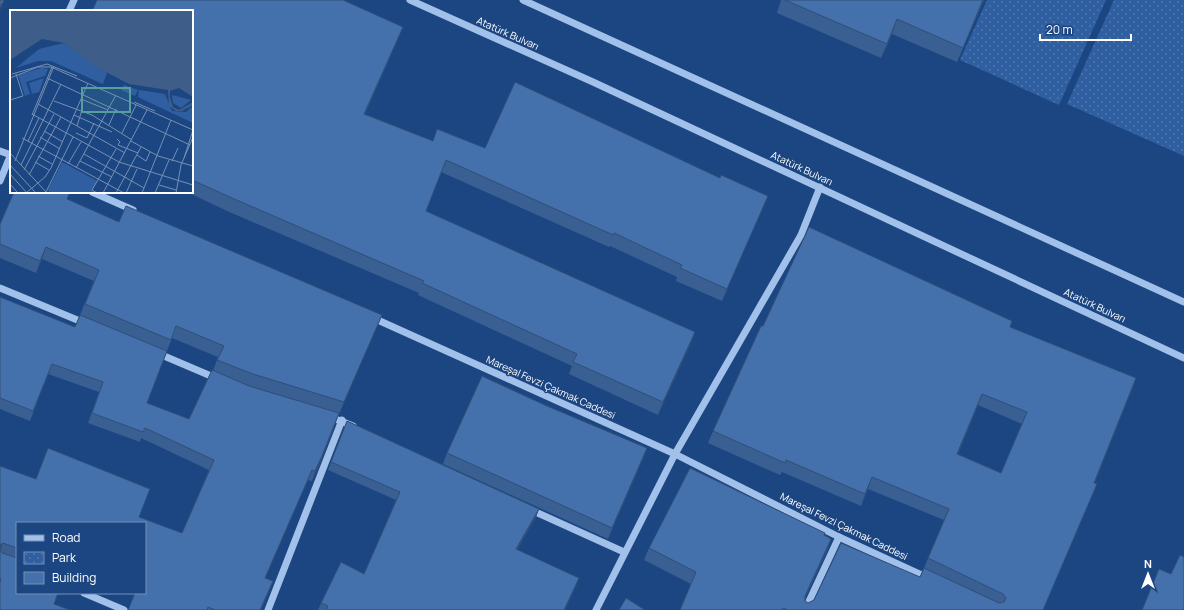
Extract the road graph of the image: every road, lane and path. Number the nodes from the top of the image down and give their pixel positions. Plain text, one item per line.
1 (74, 0) edge
2 (410, 0) edge
3 (523, 0) edge
4 (69, 10) edge
5 (0, 150) edge
6 (10, 155) edge
7 (10, 157) edge
8 (0, 181) edge
9 (820, 187) junction
10 (94, 193) edge
11 (144, 215) edge
12 (0, 288) edge
13 (1184, 302) edge
14 (362, 313) edge
15 (94, 327) edge
16 (152, 351) edge
17 (1184, 358) edge
18 (225, 382) edge
19 (320, 413) edge
20 (342, 420) junction
21 (364, 431) edge
22 (675, 454) junction
23 (522, 506) edge
24 (839, 536) junction
25 (624, 552) junction
26 (933, 580) edge
27 (86, 594) edge
28 (124, 610) edge
29 (268, 610) edge
30 (596, 610) edge
31 (806, 610) edge

1 - 4 street
2 - 9 street, Atatürk Bulvarı
3 - 13 street
5 - 6 street
7 - 8 street
9 - 17 street, Atatürk Bulvarı
9 - 22 street
10 - 11 street
12 - 15 street
14 - 22 street, Mareşal Fevzi Çakmak Caddesi
16 - 18 street
19 - 20 street
20 - 21 street
20 - 29 street
22 - 24 street, Mareşal Fevzi Çakmak Caddesi
22 - 25 street
23 - 25 street
24 - 26 street, Mareşal Fevzi Çakmak Caddesi
24 - 31 street
25 - 30 street
27 - 28 street

